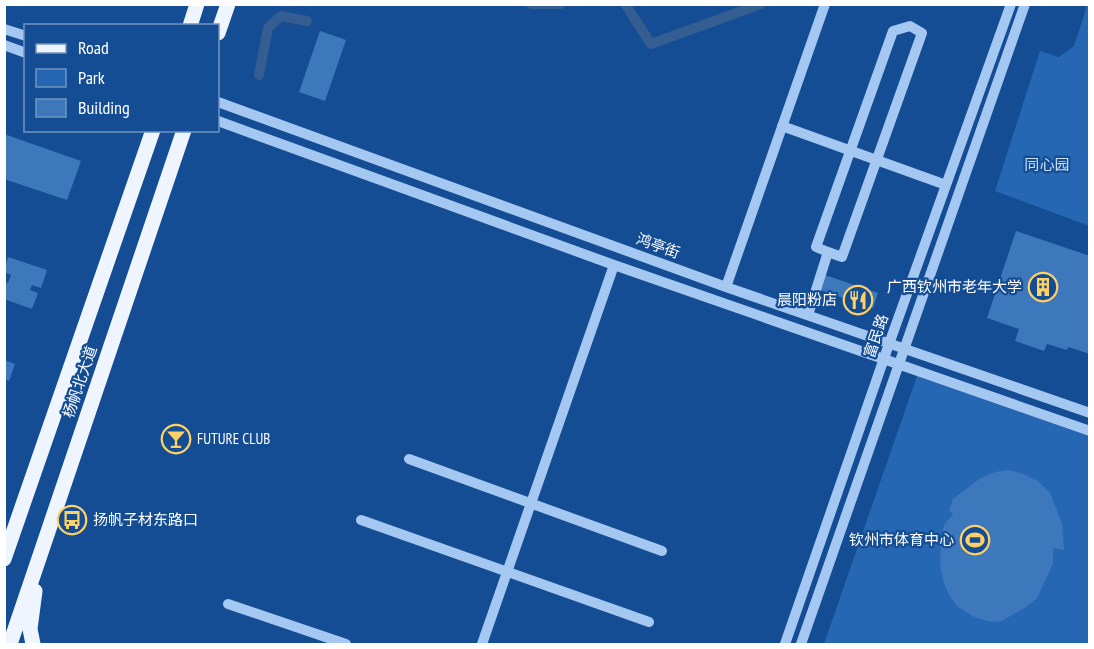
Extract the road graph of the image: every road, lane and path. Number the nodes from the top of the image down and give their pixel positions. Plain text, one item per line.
1 (197, 4) edge
2 (228, 4) edge
3 (825, 4) edge
4 (1011, 4) edge
5 (1025, 4) edge
6 (191, 24) edge
7 (4, 29) edge
8 (219, 30) edge
9 (24, 35) edge
10 (4, 45) edge
11 (24, 52) edge
12 (219, 102) edge
13 (219, 121) edge
14 (782, 126) junction
15 (152, 132) edge
16 (183, 132) edge
17 (849, 150) junction
18 (876, 160) junction
19 (946, 185) junction
20 (828, 252) junction
21 (614, 266) junction
22 (726, 287) junction
23 (808, 315) junction
24 (889, 344) junction
25 (906, 349) junction
26 (884, 359) junction
27 (901, 365) junction
28 (1089, 413) edge
29 (1089, 430) edge
30 (409, 459) dead end
31 (531, 503) junction
32 (361, 520) dead end
33 (17, 523) junction
34 (4, 542) edge
35 (662, 551) dead end
36 (40, 554) junction
37 (4, 560) edge
38 (507, 572) junction
39 (228, 604) dead end
40 (649, 622) dead end
41 (10, 645) edge
42 (33, 645) edge
43 (346, 645) edge
44 (482, 645) edge
45 (785, 645) edge
46 (801, 645) edge

1 - 6 main road
2 - 8 main road
3 - 14 street
4 - 19 street, 富民路
5 - 25 street
7 - 9 street
10 - 11 street
12 - 22 street, 鸿亭街
13 - 21 street
14 - 17 street
14 - 22 street
15 - 33 main road, 杨帆北大道
16 - 36 main road, 杨帆北大道
17 - 18 street
17 - 18 street
17 - 20 street
18 - 19 street
18 - 20 street
19 - 24 street, 富民路
20 - 23 street
21 - 26 street
21 - 31 street
22 - 23 street, 鸿亭街
23 - 24 street, 鸿亭街
24 - 25 street, 鸿亭街
24 - 26 street, 富民路
25 - 27 street
25 - 28 street, 鸿亭街
26 - 27 street
26 - 45 street, 富民路
27 - 29 street
27 - 46 street
30 - 31 street
31 - 35 street
31 - 38 street
32 - 38 street
33 - 34 main road
33 - 37 main road, 杨帆北大道
36 - 41 main road, 杨帆北大道
36 - 42 main road
38 - 40 street
38 - 44 street
39 - 43 street

